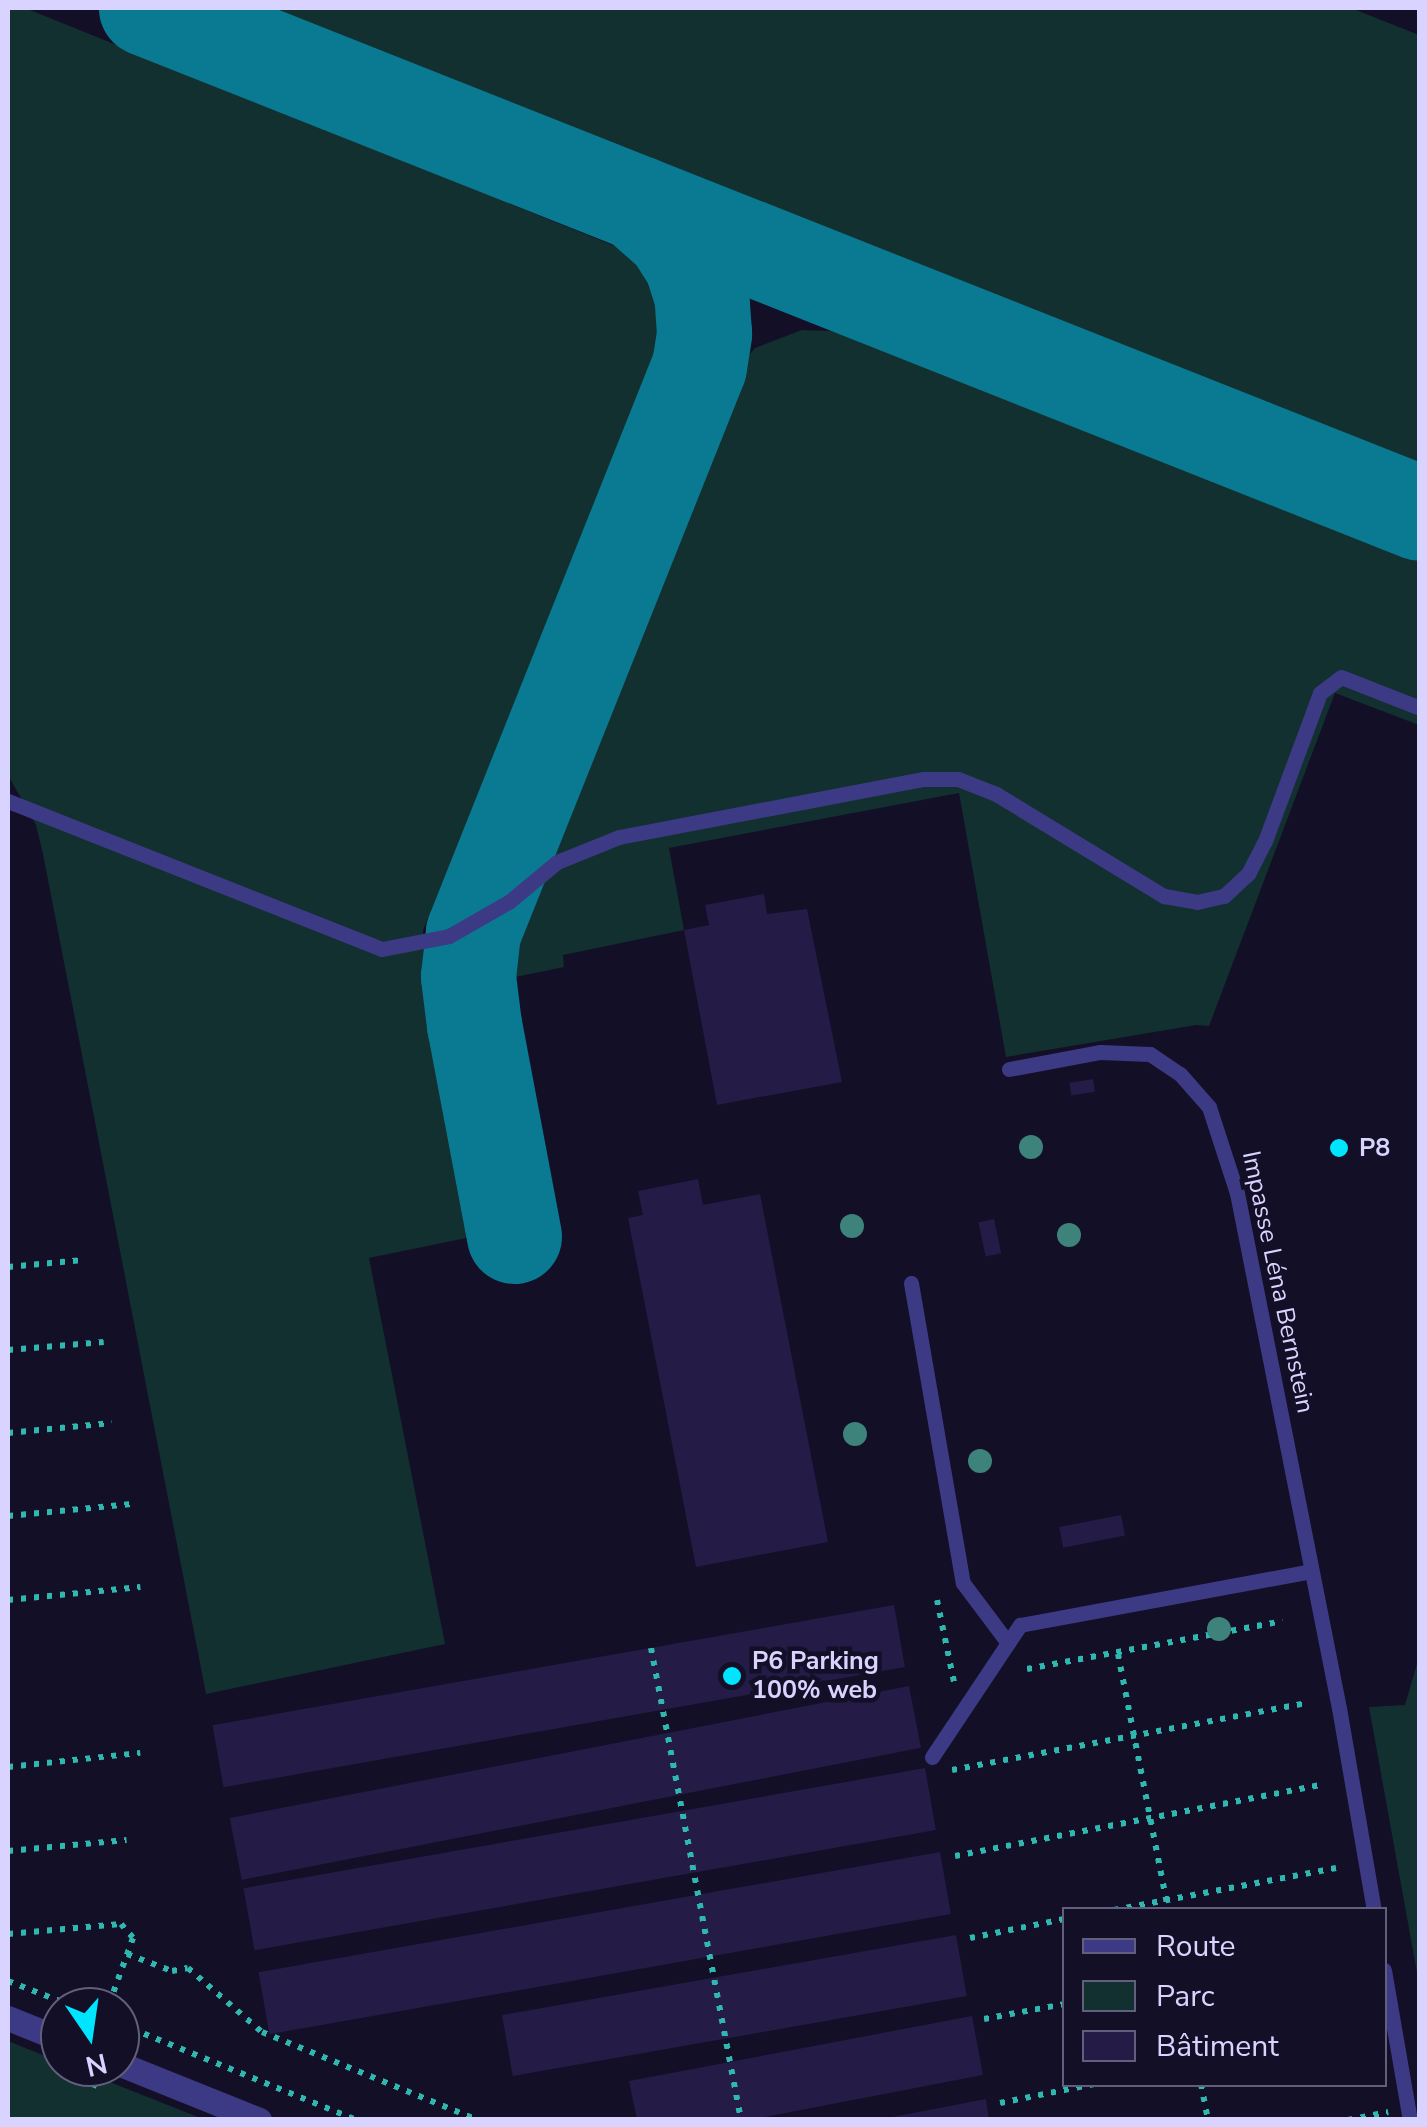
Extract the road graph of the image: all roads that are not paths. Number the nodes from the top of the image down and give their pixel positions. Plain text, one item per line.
1 (1420, 708) edge
2 (8, 801) edge
3 (1008, 1069) dead end
4 (911, 1284) dead end
5 (1311, 1571) junction
6 (1008, 1643) junction
7 (934, 1765) road end
8 (1373, 1907) edge
9 (1387, 1987) edge
10 (8, 2018) edge
11 (40, 2032) edge
12 (140, 2072) edge
13 (259, 2120) edge
14 (1410, 2120) edge

1 - 2 lane
3 - 5 lane, Impasse Léna Bernstein
4 - 6 lane
5 - 6 lane
5 - 8 lane, Impasse Léna Bernstein
6 - 7 lane
9 - 14 lane
10 - 11 street
12 - 13 street

